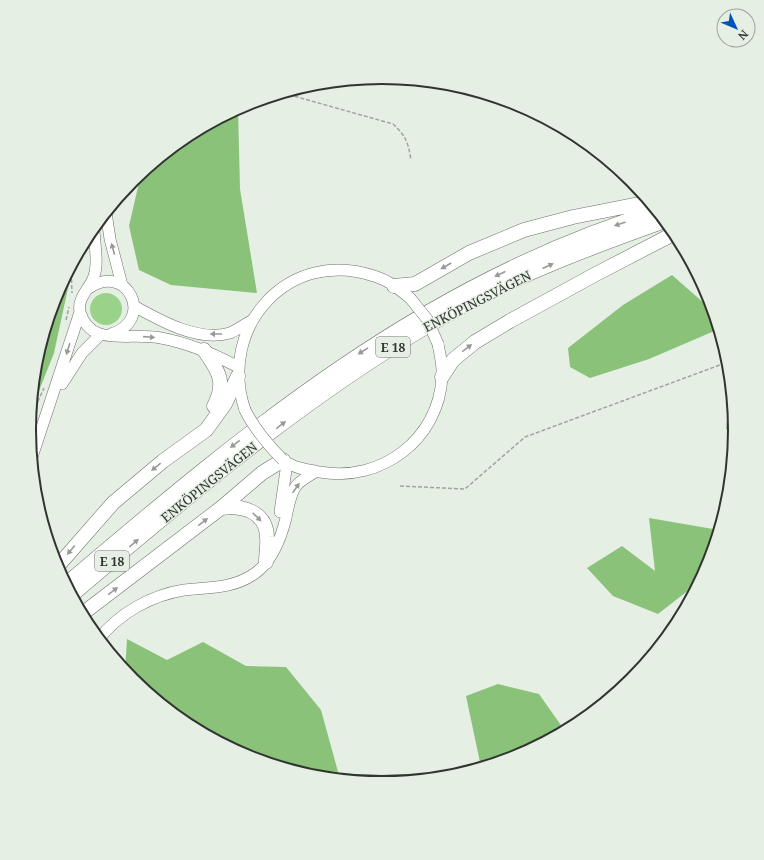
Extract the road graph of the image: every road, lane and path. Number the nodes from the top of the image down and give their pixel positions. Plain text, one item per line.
1 (293, 96) edge
2 (411, 160) dead end
3 (643, 203) edge
4 (652, 214) edge
5 (107, 219) edge
6 (660, 223) edge
7 (94, 237) edge
8 (669, 237) edge
9 (71, 278) edge
10 (122, 285) junction
11 (394, 286) junction
12 (88, 288) junction
13 (72, 294) dead end
14 (71, 302) dead end
15 (134, 306) junction
16 (80, 312) junction
17 (252, 321) junction
18 (65, 323) dead end
19 (105, 334) junction
20 (204, 350) junction
21 (721, 364) edge
22 (238, 371) junction
23 (442, 377) junction
24 (44, 388) dead end
25 (52, 400) junction
26 (37, 402) edge
27 (186, 443) junction
28 (37, 444) edge
29 (285, 462) junction
30 (315, 472) junction
31 (400, 486) dead end
32 (221, 508) junction
33 (148, 522) junction
34 (62, 562) edge
35 (266, 562) junction
36 (71, 580) edge
37 (76, 591) edge
38 (87, 610) edge
39 (103, 635) edge

1 - 2 path
3 -> 11 highway
4 -> 33 highway, ENKÖPINGSVÄGEN / E 18
10 -> 5 main road
33 -> 6 highway, ENKÖPINGSVÄGEN / E 18
7 - 12 main road
23 -> 8 highway
9 - 13 path
10 - 12 main road
10 - 15 main road
11 - 17 main road
11 - 23 main road, bridge
12 - 16 main road
14 - 18 path
17 -> 15 main road
15 - 19 main road
16 - 19 main road
16 -> 25 main road
17 - 22 main road
19 -> 20 main road
19 - 25 main road
20 - 22 main road
20 - 27 highway
21 - 31 path
22 - 27 highway
22 - 29 main road, bridge
23 - 30 main road
24 - 26 path
25 - 28 main road
27 -> 34 highway
29 - 30 main road
29 - 32 highway
29 - 35 main road
35 -> 30 main road
32 -> 35 highway
38 -> 32 highway
33 - 36 highway, E 18
37 -> 33 highway, E 18
35 - 39 main road

